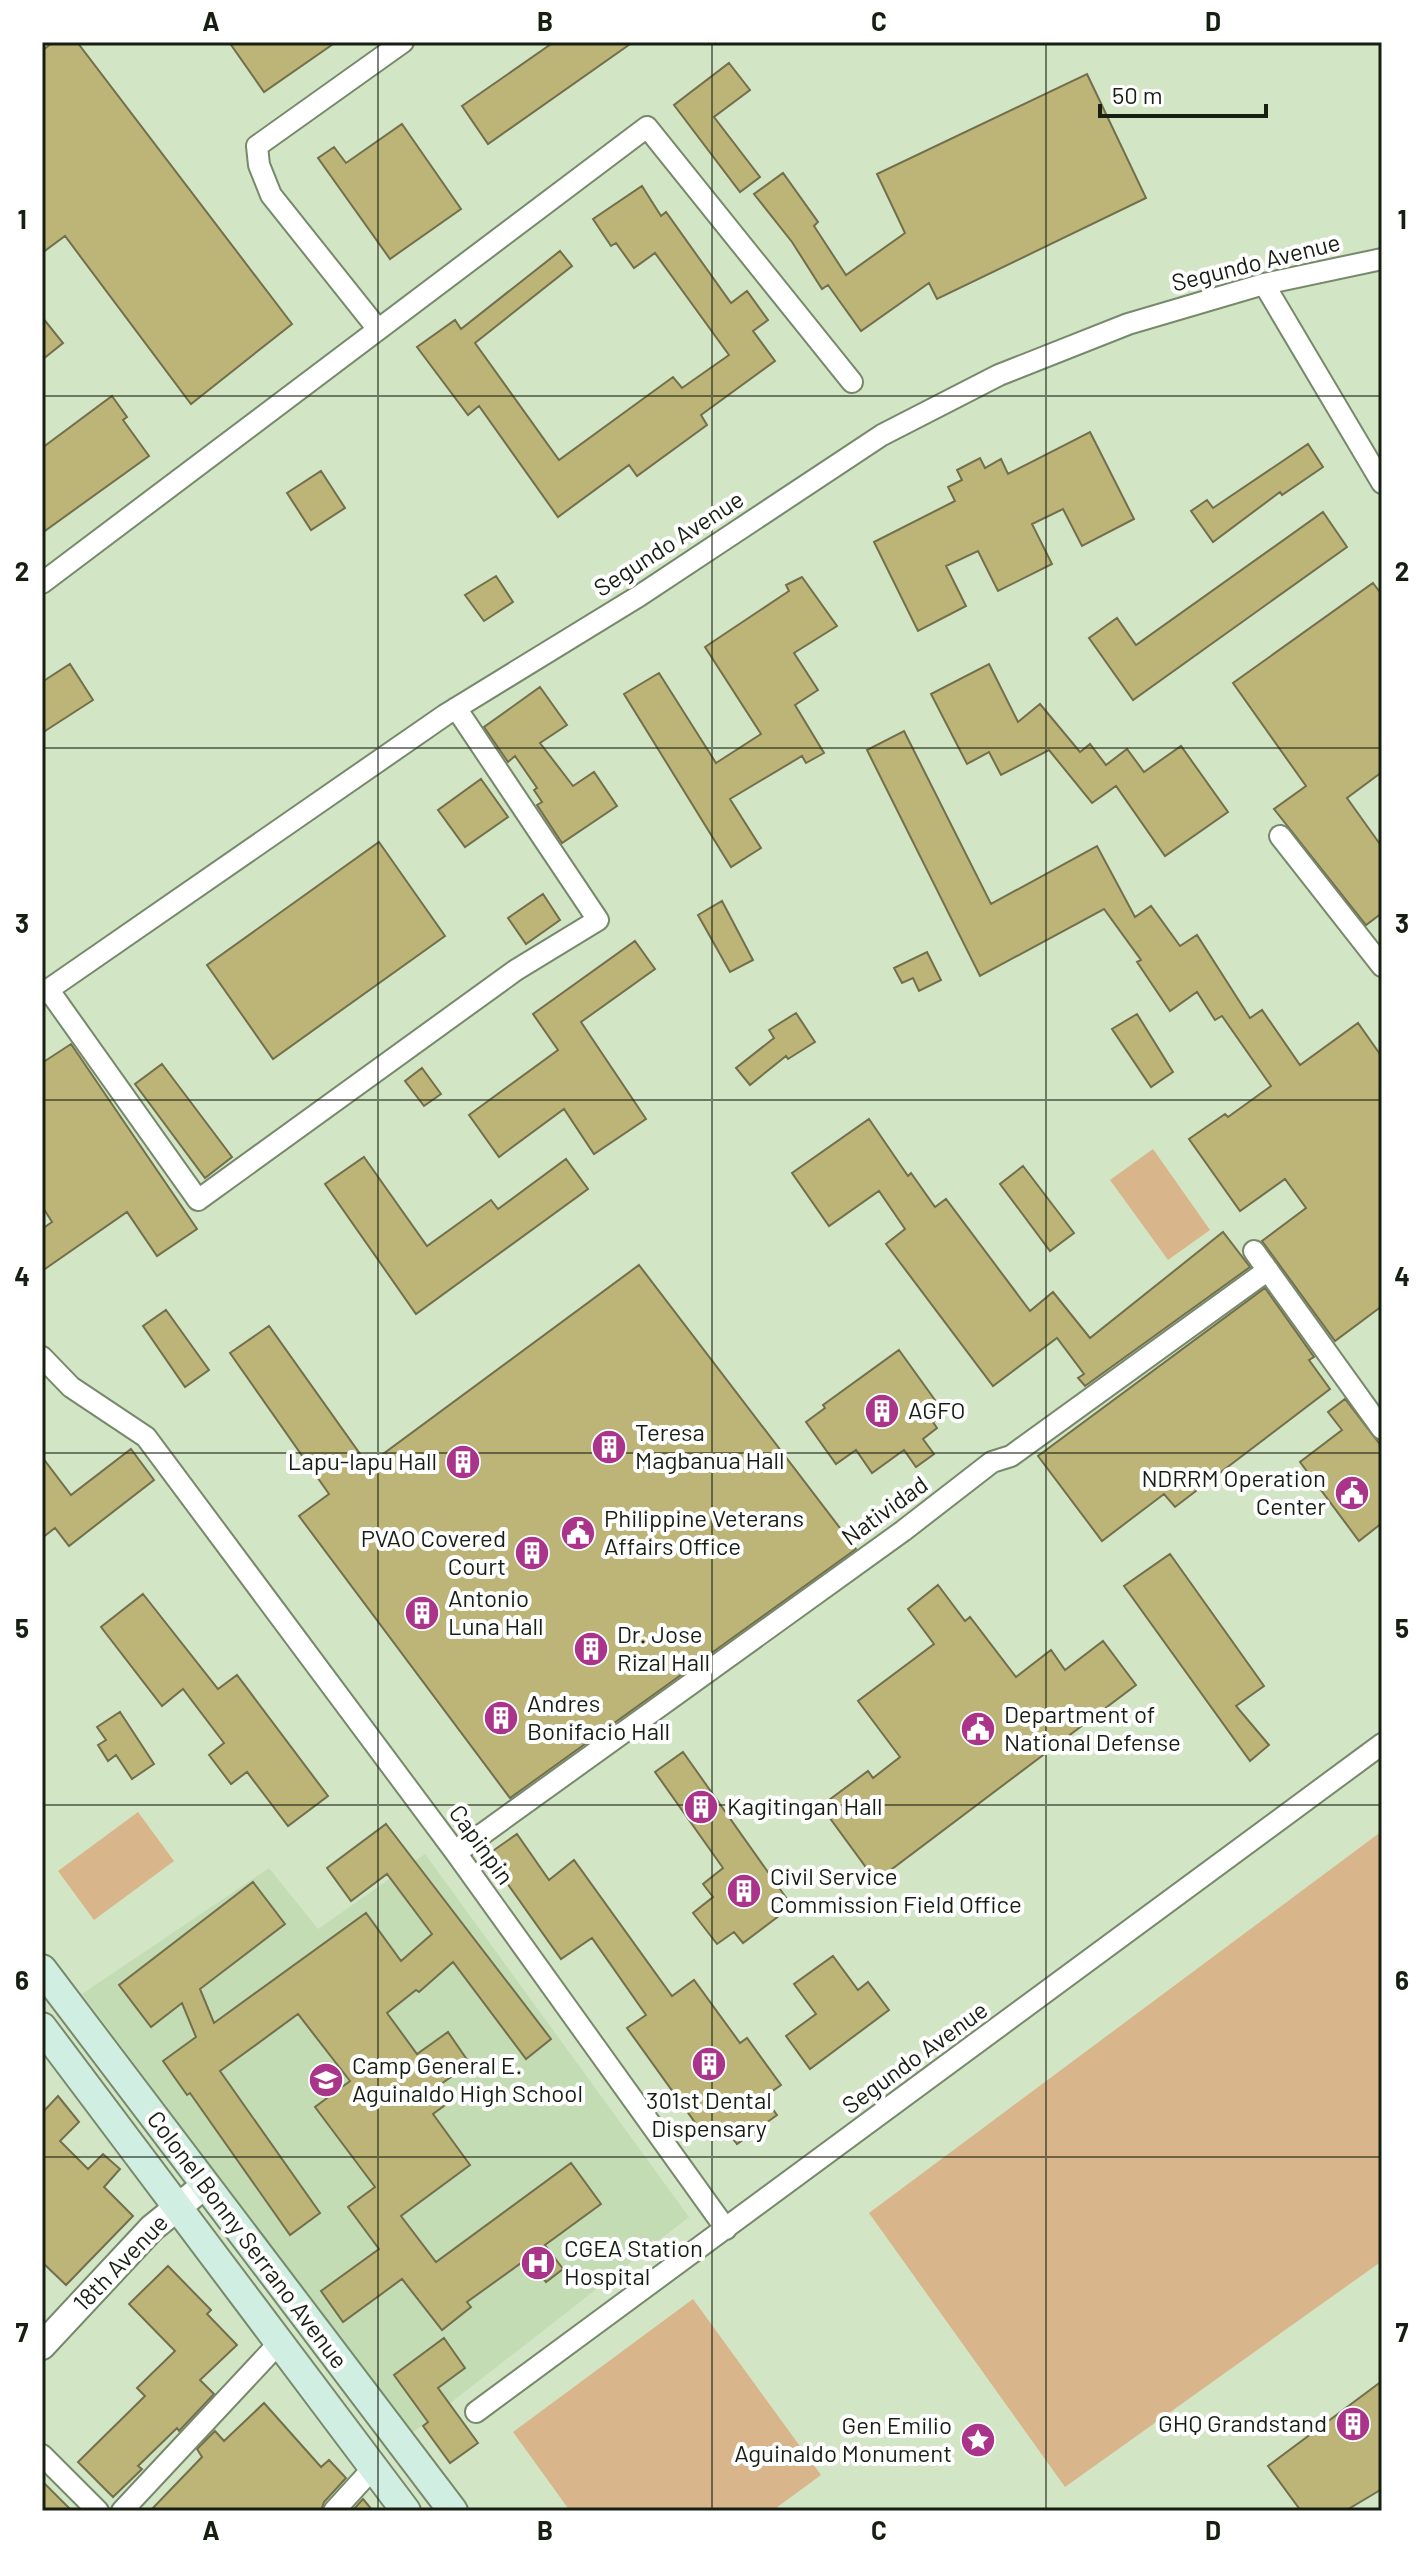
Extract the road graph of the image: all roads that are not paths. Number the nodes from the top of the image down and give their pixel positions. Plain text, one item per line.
1 (403, 42) edge
2 (1382, 259) edge
3 (1264, 284) junction
4 (377, 328) junction
5 (852, 382) dead end
6 (1382, 483) edge
7 (42, 583) edge
8 (456, 708) junction
9 (1280, 836) dead end
10 (1382, 966) edge
11 (45, 992) edge
12 (1254, 1251) dead end
13 (1268, 1270) junction
14 (42, 1357) edge
15 (1382, 1429) edge
16 (1382, 1744) edge
17 (456, 1853) junction
18 (42, 1969) edge
19 (42, 2027) edge
20 (204, 2186) junction
21 (175, 2207) junction
22 (726, 2229) junction
23 (279, 2343) junction
24 (42, 2346) edge
25 (476, 2412) dead end
26 (42, 2455) edge
27 (374, 2467) junction
28 (98, 2511) edge
29 (122, 2511) edge
30 (334, 2511) edge
31 (406, 2511) edge
32 (453, 2511) edge

1 - 4 street
2 - 3 street, Segundo Avenue
3 - 6 street
3 - 8 street, Segundo Avenue
4 - 5 street
4 - 7 street
8 - 11 street, Segundo Avenue
8 - 11 street
9 - 10 street
12 - 13 street
13 - 15 street
13 - 17 street, Natividad
14 - 17 street, Capinpin
16 - 22 street, Segundo Avenue
17 - 22 street, Capinpin
18 - 20 main road, Colonel Bonny Serrano Avenue
19 - 21 main road, Colonel Bonny Serrano Avenue
20 - 21 street, 18th Avenue
20 - 32 main road, Colonel Bonny Serrano Avenue
21 - 23 main road, Colonel Bonny Serrano Avenue
21 - 24 street, 18th Avenue
22 - 25 street, Segundo Avenue
23 - 27 main road, Colonel Bonny Serrano Avenue
23 - 29 street
26 - 28 street
27 - 30 street
27 - 31 main road, Colonel Bonny Serrano Avenue

